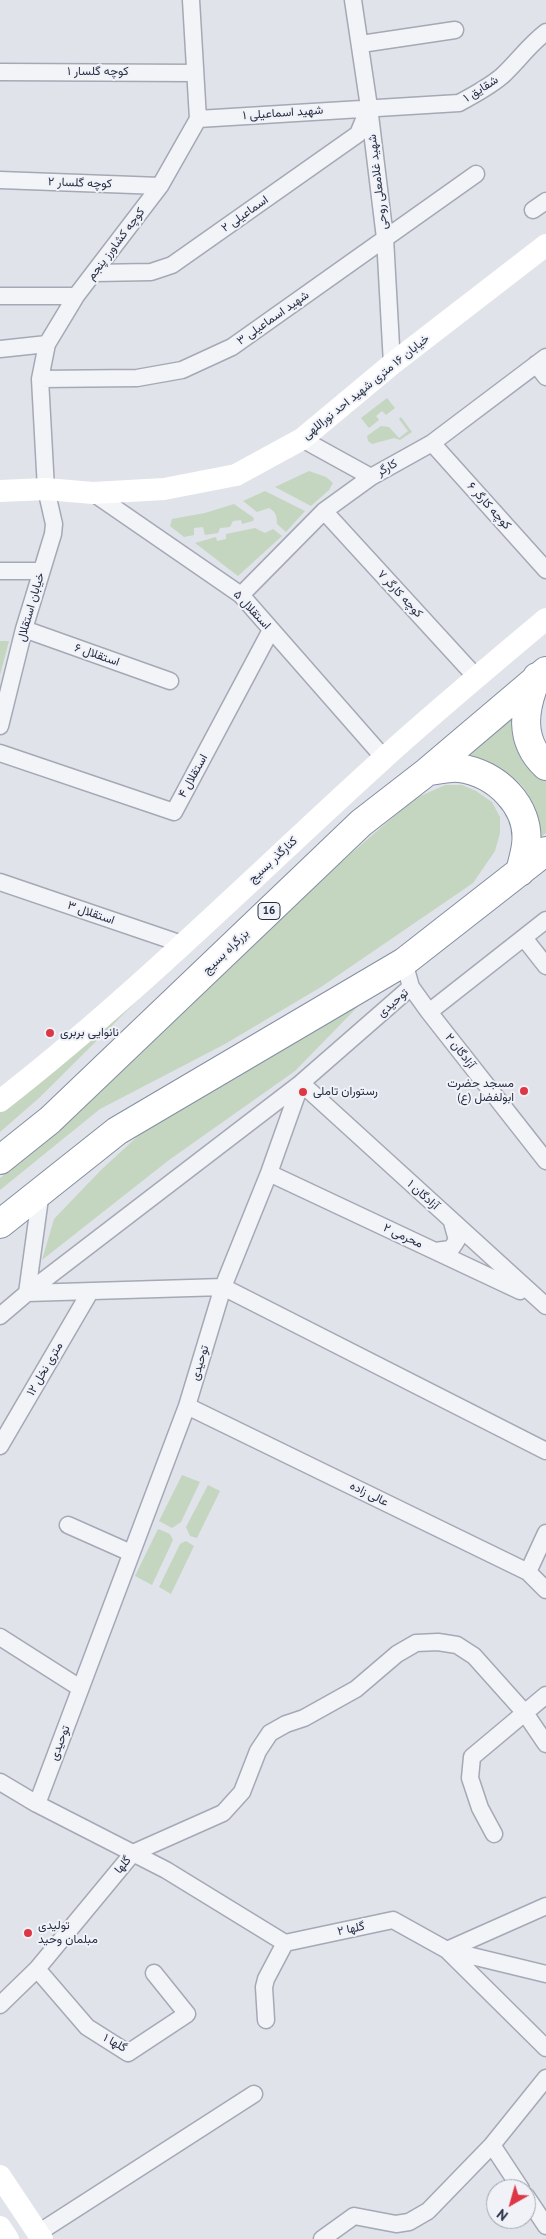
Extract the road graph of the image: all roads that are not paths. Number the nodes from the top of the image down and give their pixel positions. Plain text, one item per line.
1 (191, 0) edge
2 (353, 0) edge
3 (455, 30) dead end
4 (546, 32) edge
5 (361, 44) junction
6 (0, 72) edge
7 (195, 73) junction
8 (369, 107) junction
9 (198, 119) junction
10 (476, 174) dead end
11 (0, 180) edge
12 (160, 186) junction
13 (385, 238) junction
14 (546, 245) edge
15 (94, 273) junction
16 (0, 296) edge
17 (76, 296) junction
18 (47, 344) junction
19 (0, 349) edge
20 (392, 364) junction
21 (543, 366) edge
22 (40, 379) junction
23 (302, 438) junction
24 (432, 443) junction
25 (371, 477) junction
26 (46, 489) junction
27 (0, 490) edge
28 (93, 493) junction
29 (324, 511) junction
30 (546, 570) edge
31 (0, 571) edge
32 (41, 571) junction
33 (241, 594) junction
34 (546, 619) edge
35 (24, 629) junction
36 (271, 630) junction
37 (542, 674) edge
38 (476, 676) junction
39 (170, 681) dead end
40 (0, 726) edge
41 (0, 753) edge
42 (384, 758) junction
43 (546, 766) edge
44 (428, 771) junction
45 (546, 851) edge
46 (520, 872) junction
47 (0, 882) edge
48 (546, 920) edge
49 (524, 938) junction
50 (182, 944) junction
51 (546, 966) edge
52 (408, 974) junction
53 (429, 1012) junction
54 (300, 1083) junction
55 (0, 1101) edge
56 (0, 1160) edge
57 (546, 1161) edge
58 (269, 1173) junction
59 (41, 1191) junction
60 (452, 1222) junction
61 (0, 1224) edge
62 (435, 1251) junction
63 (223, 1287) junction
64 (90, 1292) junction
65 (27, 1293) junction
66 (541, 1303) edge
67 (0, 1316) edge
68 (187, 1406) junction
69 (0, 1446) edge
70 (546, 1451) edge
71 (68, 1525) dead end
72 (546, 1533) edge
73 (131, 1553) junction
74 (528, 1572) junction
75 (546, 1590) edge
76 (0, 1637) edge
77 (80, 1688) junction
78 (546, 1695) edge
79 (525, 1713) junction
80 (546, 1744) edge
81 (0, 1782) edge
82 (37, 1804) junction
83 (494, 1834) dead end
84 (133, 1853) junction
85 (546, 1906) edge
86 (285, 1943) junction
87 (447, 1950) junction
88 (37, 1969) junction
89 (154, 1973) dead end
90 (546, 1974) edge
91 (1, 2001) edge
92 (266, 2020) dead end
93 (546, 2048) edge
94 (546, 2078) edge
95 (254, 2094) dead end
96 (492, 2145) junction
97 (0, 2176) edge
98 (514, 2179) edge
99 (536, 2211) edge
100 (546, 2226) edge
101 (0, 2227) edge
102 (40, 2236) edge
103 (8, 2239) edge
104 (322, 2239) edge

1 - 7 street
2 - 5 street, شهید غلامعلی روحی
3 - 5 street
4 - 8 street, شقایق ۱
5 - 8 street, شهید غلامعلی روحی
6 - 7 street, کوچه گلسار ۱
7 - 9 street
8 - 9 street, شهید اسماعیلی ۱
8 - 13 street, شهید غلامعلی روحی
8 - 15 street, اسماعیلی ۲
9 - 12 street, کوچه کشاورز پنجم
10 - 13 street, شهید اسماعیلی ۳
11 - 12 street, کوچه گلسار ۲
12 - 15 street, کوچه کشاورز پنجم
13 - 20 street, شهید غلامعلی روحی
13 - 22 street, شهید اسماعیلی ۳
14 - 20 main road, خیابان ۱۶ متری شهید احد نوراللهی
15 - 17 street, کوچه کشاورز پنجم
16 - 17 street
17 - 18 street, کوچه کشاورز پنجم
18 - 19 street
18 - 22 street, کوچه کشاورز پنجم
20 - 23 main road, خیابان ۱۶ متری شهید احد نوراللهی
21 - 24 street, کارگر
22 - 26 street, کوچه کشاورز پنجم
23 - 25 street
23 - 28 main road, خیابان ۱۶ متری شهید احد نوراللهی
24 - 25 street, کارگر
24 - 30 street, کوچه کارگر ۶
25 - 29 street, کارگر
26 - 27 main road, خیابان ۱۶ متری شهید احد نوراللهی
26 - 28 main road, خیابان ۱۶ متری شهید احد نوراللهی
26 - 32 street, خیابان استقلال
28 - 33 street, استقلال ۵
29 - 33 street, کارگر
29 - 38 street, کوچه کارگر ۷
31 - 32 street
32 - 35 street, خیابان استقلال
33 - 36 street, استقلال ۵
34 - 38 main road, کنارگذر بسیج
35 - 39 street, استقلال ۶
35 - 40 street, خیابان استقلال
36 - 41 street, استقلال ۴
36 - 42 street, استقلال ۵
37 - 43 highway
37 - 44 highway, بزرگراه بسیج / 16
38 - 42 main road, کنارگذر بسیج
42 - 50 main road, کنارگذر بسیج
44 - 46 highway
44 - 56 highway, بزرگراه بسیج / 16
45 - 46 highway
46 - 52 highway
47 - 50 street, استقلال ۳
48 - 49 street
49 - 51 street
49 - 53 street
50 - 55 main road, کنارگذر بسیج
52 - 53 street, آزادگان ۲
52 - 54 street, توحیدی
52 - 59 highway
53 - 57 street, آزادگان ۲
54 - 58 street, توحیدی
54 - 60 street, آزادگان ۱
54 - 65 street
58 - 62 street, محرمی ۲
58 - 63 street, توحیدی
59 - 61 highway
59 - 65 street
60 - 62 street
60 - 66 street, آزادگان ۱
62 - 66 street, محرمی ۲
63 - 64 street
63 - 68 street, توحیدی
63 - 70 street
64 - 65 street
64 - 69 street, ۱۲ متری نخل
65 - 67 street
68 - 73 street, توحیدی
68 - 74 street, عالی زاده
71 - 73 street
72 - 74 street
73 - 77 street, توحیدی
74 - 75 street, عالی زاده
76 - 77 street
77 - 82 street, توحیدی
78 - 79 street
79 - 80 street, گلها
79 - 83 street
79 - 84 street, گلها
81 - 82 street
82 - 84 street
84 - 86 street
84 - 88 street, گلها
85 - 87 street
86 - 87 street, گلها ۲
86 - 92 street
87 - 90 street
87 - 93 street, گلها ۲
88 - 89 street, گلها ۱
88 - 91 street, گلها
94 - 96 street
95 - 102 street
96 - 98 street
96 - 104 street
97 - 102 main road
99 - 100 street
101 - 103 main road

